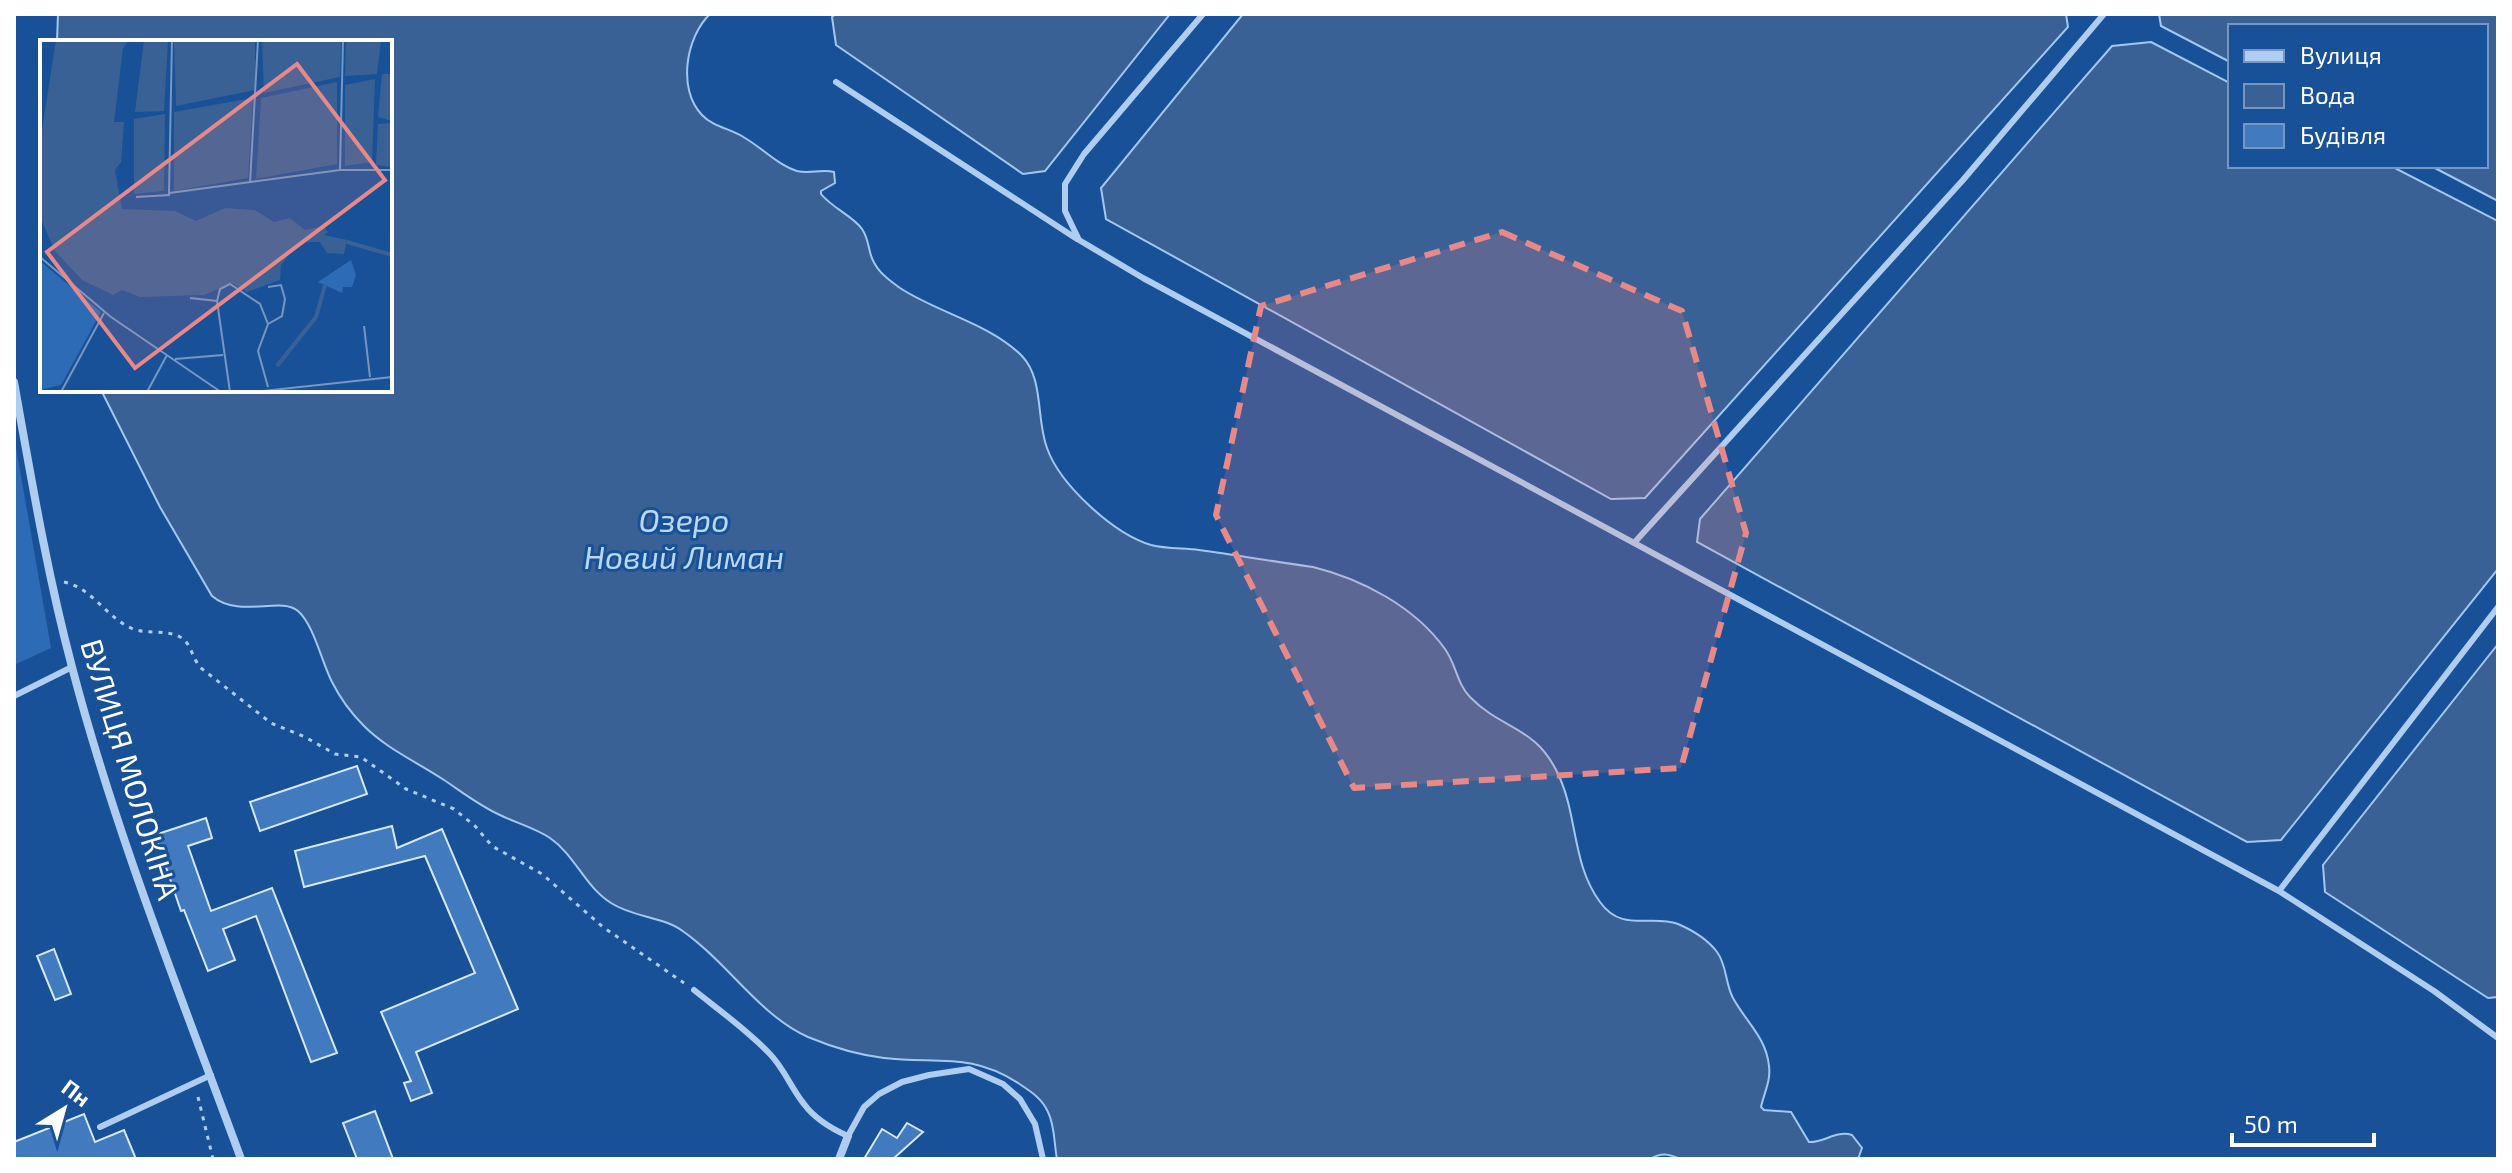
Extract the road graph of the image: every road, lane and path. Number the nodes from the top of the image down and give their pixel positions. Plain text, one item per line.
1 (1203, 14) edge
2 (2104, 14) edge
3 (836, 82) dead end
4 (1079, 240) junction
5 (14, 382) edge
6 (1634, 543) junction
7 (52, 584) junction
8 (2498, 607) edge
9 (72, 667) junction
10 (14, 696) edge
11 (2279, 891) junction
12 (694, 990) joint
13 (2498, 1038) edge
14 (211, 1075) junction
15 (194, 1083) junction
16 (100, 1127) dead end
17 (848, 1136) junction
18 (213, 1159) edge
19 (241, 1159) edge
20 (839, 1159) edge
21 (1043, 1159) edge

1 - 4 lane
2 - 6 lane
3 - 4 lane
4 - 6 lane
5 - 7 street, ВУЛИЦЯ МОЛОКІНА
6 - 11 lane
7 - 9 street, ВУЛИЦЯ МОЛОКІНА
7 - 12 path
8 - 11 lane
9 - 10 lane
9 - 14 street, ВУЛИЦЯ МОЛОКІНА
11 - 13 lane
12 - 17 lane
14 - 15 lane
14 - 19 street, ВУЛИЦЯ МОЛОКІНА
15 - 16 lane
15 - 18 path
17 - 20 street
17 - 21 lane

